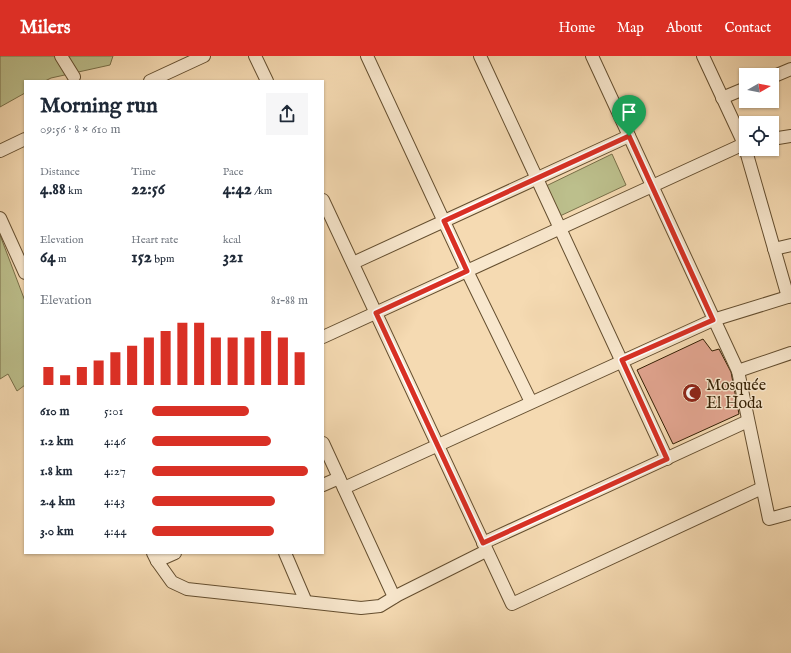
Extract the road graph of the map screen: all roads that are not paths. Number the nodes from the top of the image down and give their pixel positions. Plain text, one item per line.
1 (61, 56) edge
2 (204, 56) edge
3 (255, 56) edge
4 (367, 56) edge
5 (480, 56) edge
6 (592, 56) edge
7 (703, 56) edge
8 (791, 69) edge
9 (779, 74) edge
10 (74, 77) dead end
11 (153, 80) edge
12 (267, 80) edge
13 (739, 91) edge
14 (722, 98) junction
15 (739, 132) edge
16 (629, 136) junction
17 (791, 136) edge
18 (779, 138) edge
19 (24, 139) edge
20 (739, 147) edge
21 (0, 151) edge
22 (748, 156) edge
23 (537, 178) junction
24 (652, 186) junction
25 (324, 202) edge
26 (0, 218) edge
27 (444, 221) junction
28 (560, 228) junction
29 (791, 245) edge
30 (774, 249) junction
31 (353, 263) junction
32 (24, 271) edge
33 (467, 271) junction
34 (789, 296) edge
35 (376, 313) junction
36 (713, 320) junction
37 (324, 337) edge
38 (791, 353) edge
39 (622, 360) junction
40 (738, 371) junction
41 (531, 402) junction
42 (748, 421) junction
43 (324, 445) edge
44 (437, 445) junction
45 (667, 459) junction
46 (342, 483) junction
47 (324, 485) edge
48 (762, 488) junction
49 (791, 513) edge
50 (485, 547) junction
51 (170, 554) edge
52 (285, 554) edge
53 (155, 557) edge
54 (394, 597) junction
55 (306, 602) junction

1 - 10 street
2 - 11 street
3 - 12 street
4 - 27 street
5 - 23 street
6 - 16 street
7 - 14 street
8 - 9 street
13 - 14 street
14 - 15 street
16 - 23 street
16 - 24 street
17 - 18 street
19 - 21 street
20 - 24 street
22 - 30 street
23 - 27 street
23 - 28 street
24 - 28 street
24 - 36 street
25 - 31 street
26 - 32 street
27 - 31 street
27 - 33 street
28 - 33 street
28 - 39 street
29 - 30 street
30 - 34 street
31 - 35 street
33 - 35 street
33 - 41 street
34 - 36 street
35 - 37 street
35 - 44 street
36 - 39 street
36 - 40 street
38 - 40 street
39 - 41 street
39 - 45 street
40 - 42 street
41 - 44 street
42 - 45 street
42 - 48 street
43 - 46 street
44 - 46 street
44 - 50 street
45 - 50 street
46 - 47 street
46 - 54 street
48 - 49 street
48 - 50 street
50 - 54 street
51 - 53 street
52 - 55 street
53 - 55 street
54 - 55 street

